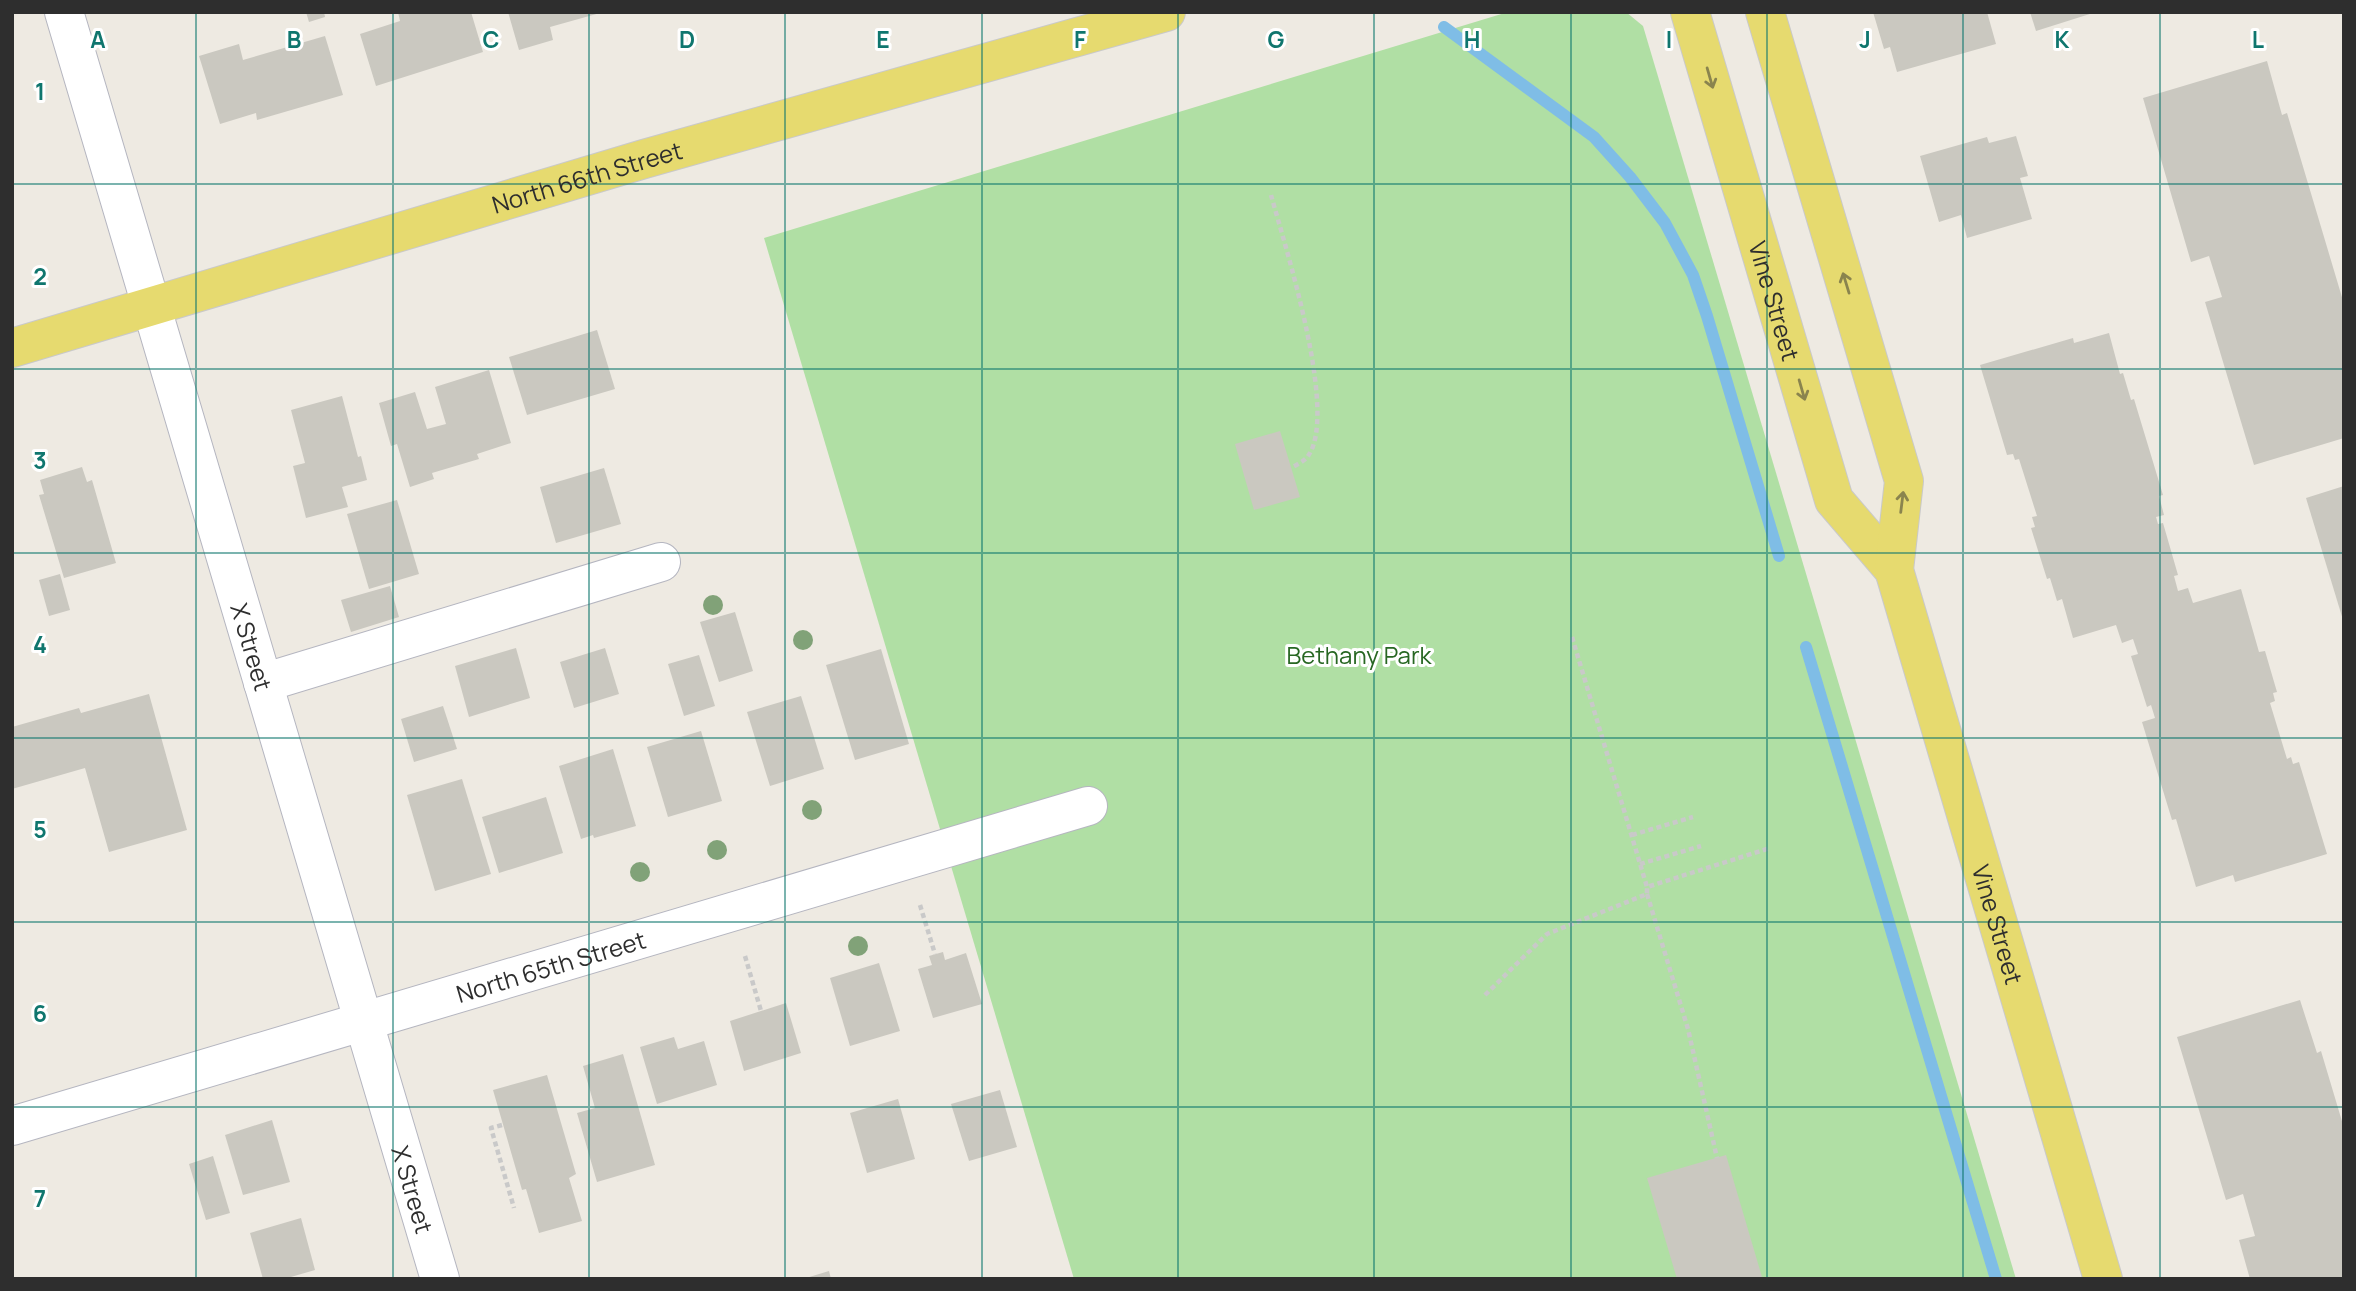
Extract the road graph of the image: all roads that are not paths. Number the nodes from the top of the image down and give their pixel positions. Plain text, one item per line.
1 (64, 12) edge
2 (1166, 12) edge
3 (1690, 12) edge
4 (1765, 12) edge
5 (151, 307) junction
6 (12, 348) edge
7 (661, 562) dead end
8 (1894, 570) junction
9 (263, 683) junction
10 (1088, 806) dead end
11 (365, 1023) junction
12 (12, 1126) edge
13 (440, 1279) edge
14 (2103, 1279) edge

1 - 5 street, X Street
2 - 5 main road, North 66th Street
3 -> 8 main road, Vine Street
8 -> 4 main road, Vine Street
5 - 6 main road, North 66th Street
5 - 9 street, X Street
7 - 9 street
8 - 14 main road, Vine Street
9 - 11 street, X Street
10 - 11 street, North 65th Street
11 - 12 street, North 65th Street
11 - 13 street, X Street

